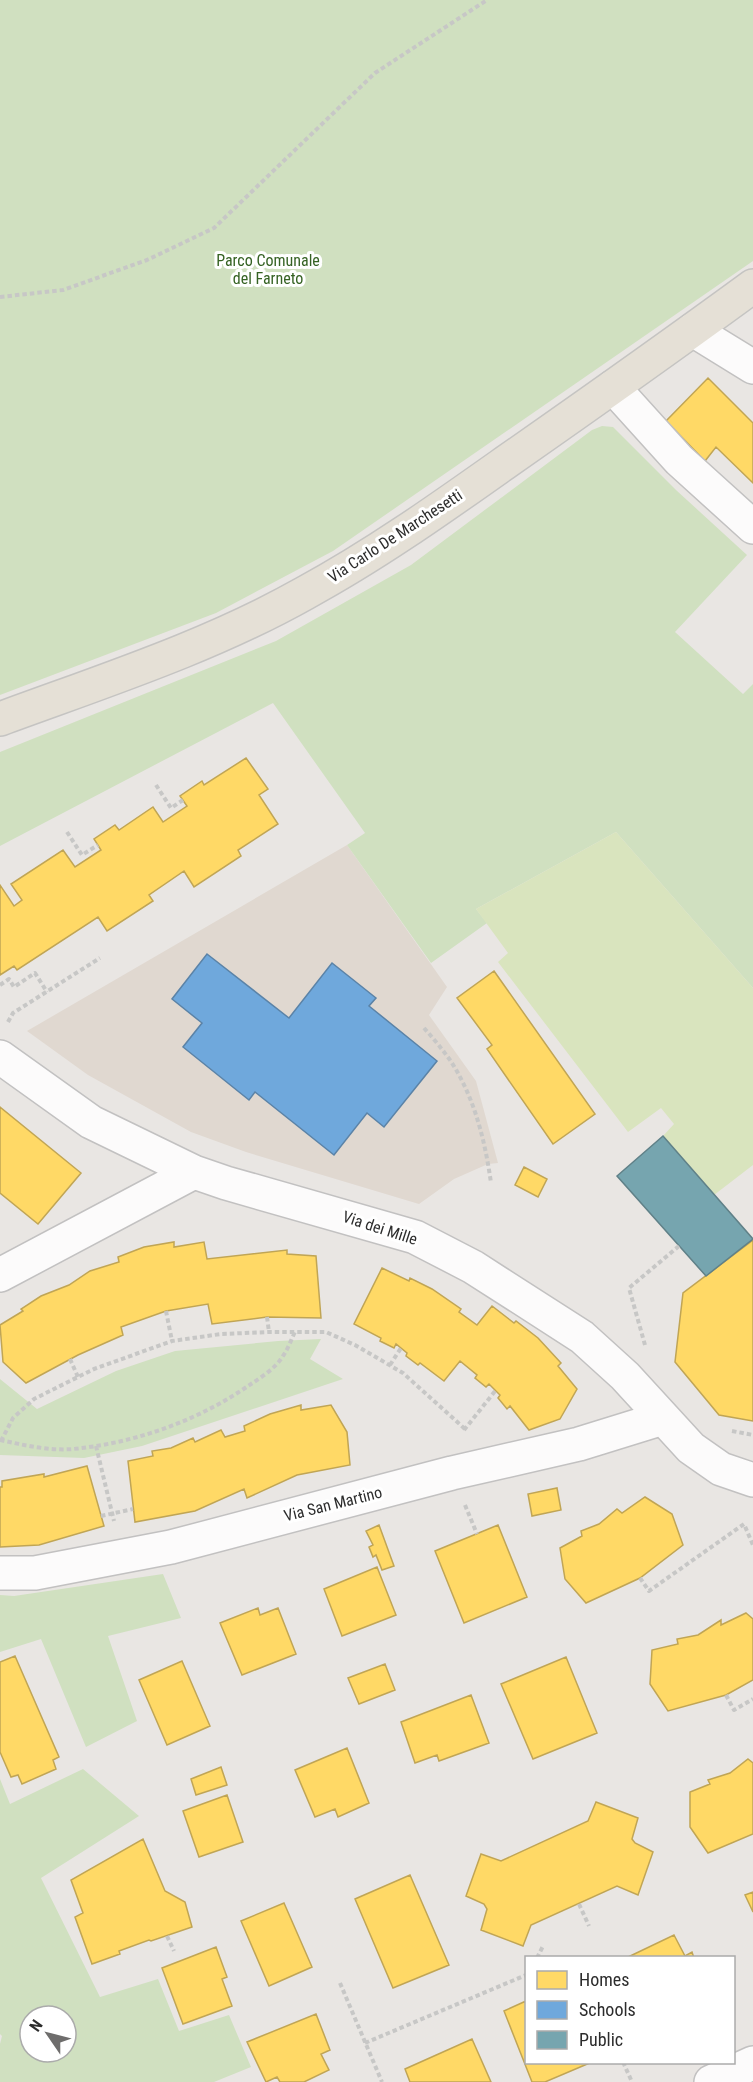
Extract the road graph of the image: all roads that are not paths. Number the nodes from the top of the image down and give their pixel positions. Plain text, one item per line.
1 (753, 286) edge
2 (693, 330) junction
3 (753, 367) edge
4 (613, 387) junction
5 (753, 527) edge
6 (0, 719) edge
7 (0, 1057) edge
8 (194, 1172) junction
9 (0, 1275) edge
10 (663, 1418) junction
11 (753, 1480) edge
12 (0, 1573) edge
13 (753, 2063) edge
14 (711, 2082) edge

1 - 2 main road, Via Carlo De Marchesetti
2 - 3 street
2 - 4 main road, Via Carlo De Marchesetti
4 - 5 street
4 - 6 main road, Via Carlo De Marchesetti
7 - 8 street, Via dei Mille
8 - 9 street
8 - 10 street, Via dei Mille
10 - 11 street, Via dei Mille
10 - 12 street, Via San Martino
13 - 14 street

